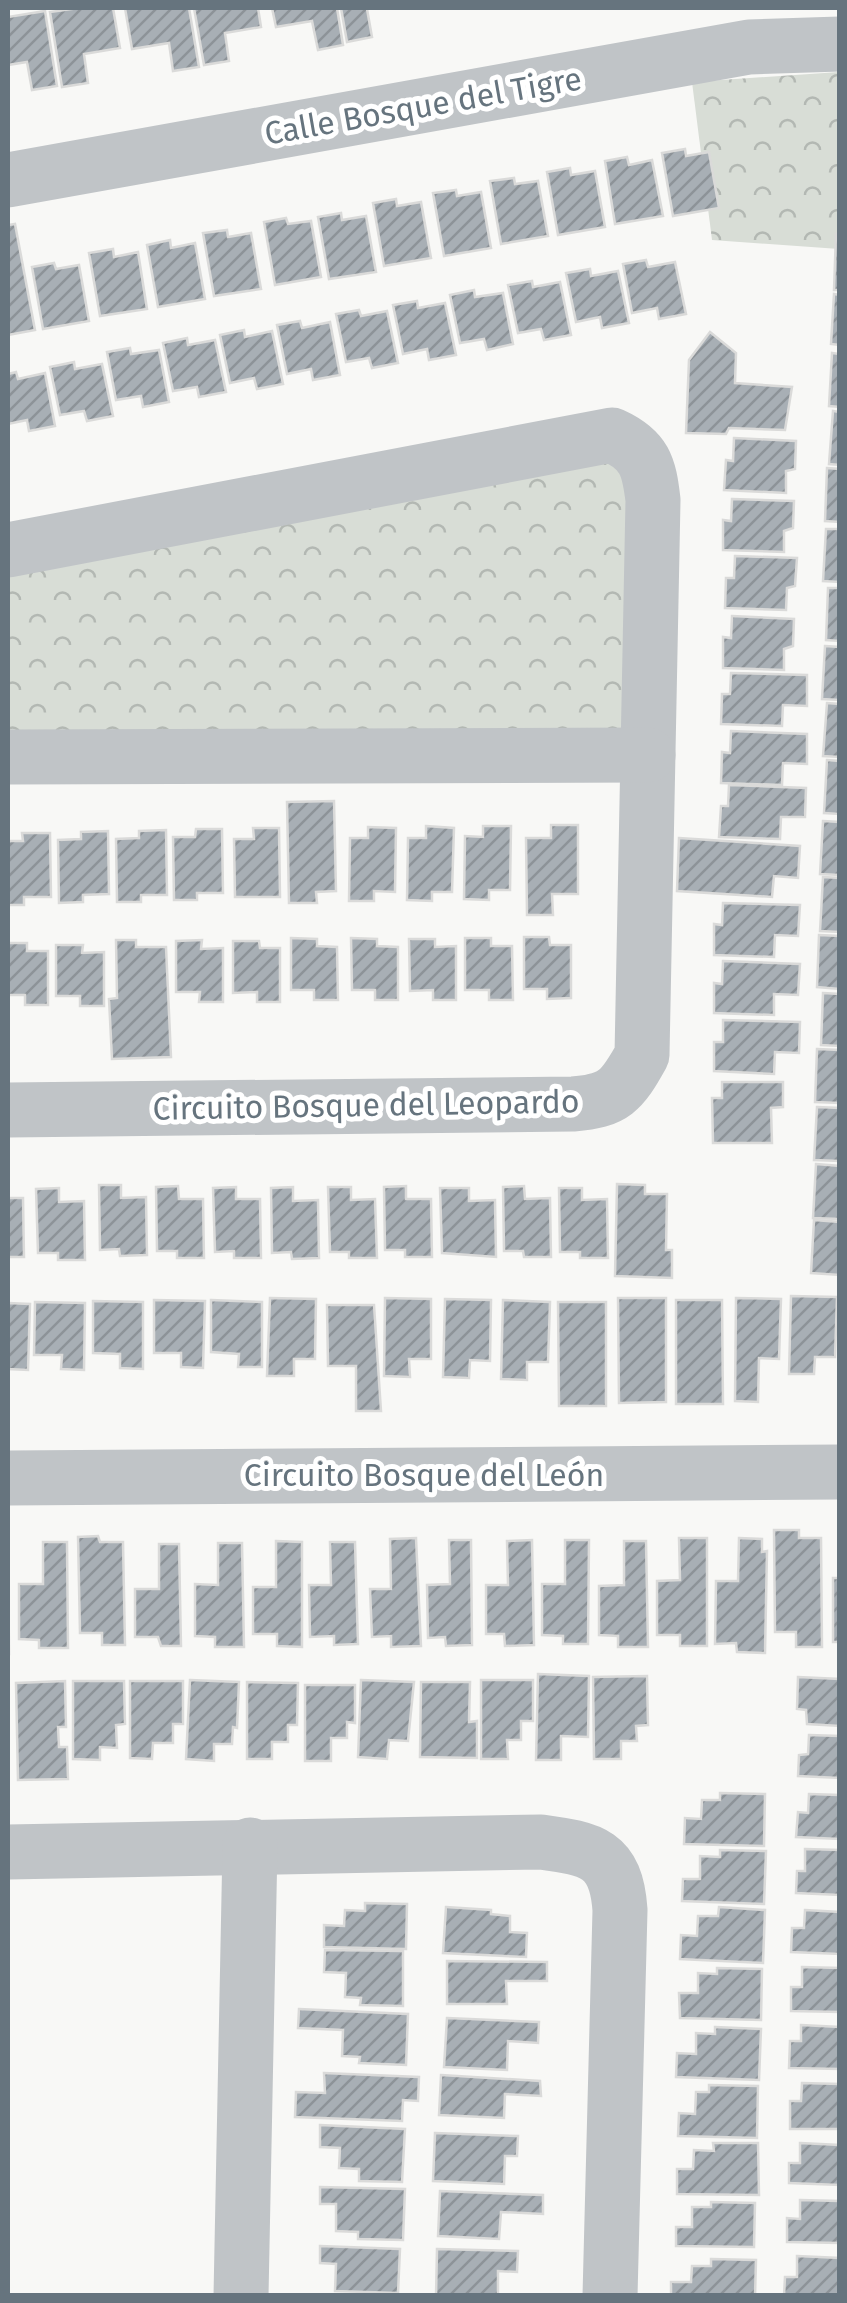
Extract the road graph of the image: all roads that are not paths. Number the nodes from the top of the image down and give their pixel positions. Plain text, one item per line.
1 (840, 44) edge
2 (8, 180) edge
3 (8, 550) edge
4 (648, 755) junction
5 (8, 757) edge
6 (8, 1110) edge
7 (840, 1472) edge
8 (8, 1478) edge
9 (250, 1845) junction
10 (8, 1852) edge
11 (241, 2296) edge
12 (610, 2296) edge

1 - 2 street, Calle Bosque del Tigre
3 - 4 street, Circuito Bosque del Leopardo
4 - 5 street
4 - 6 street, Circuito Bosque del Leopardo
7 - 8 street, Circuito Bosque del León
9 - 10 street
9 - 11 street
9 - 12 street

